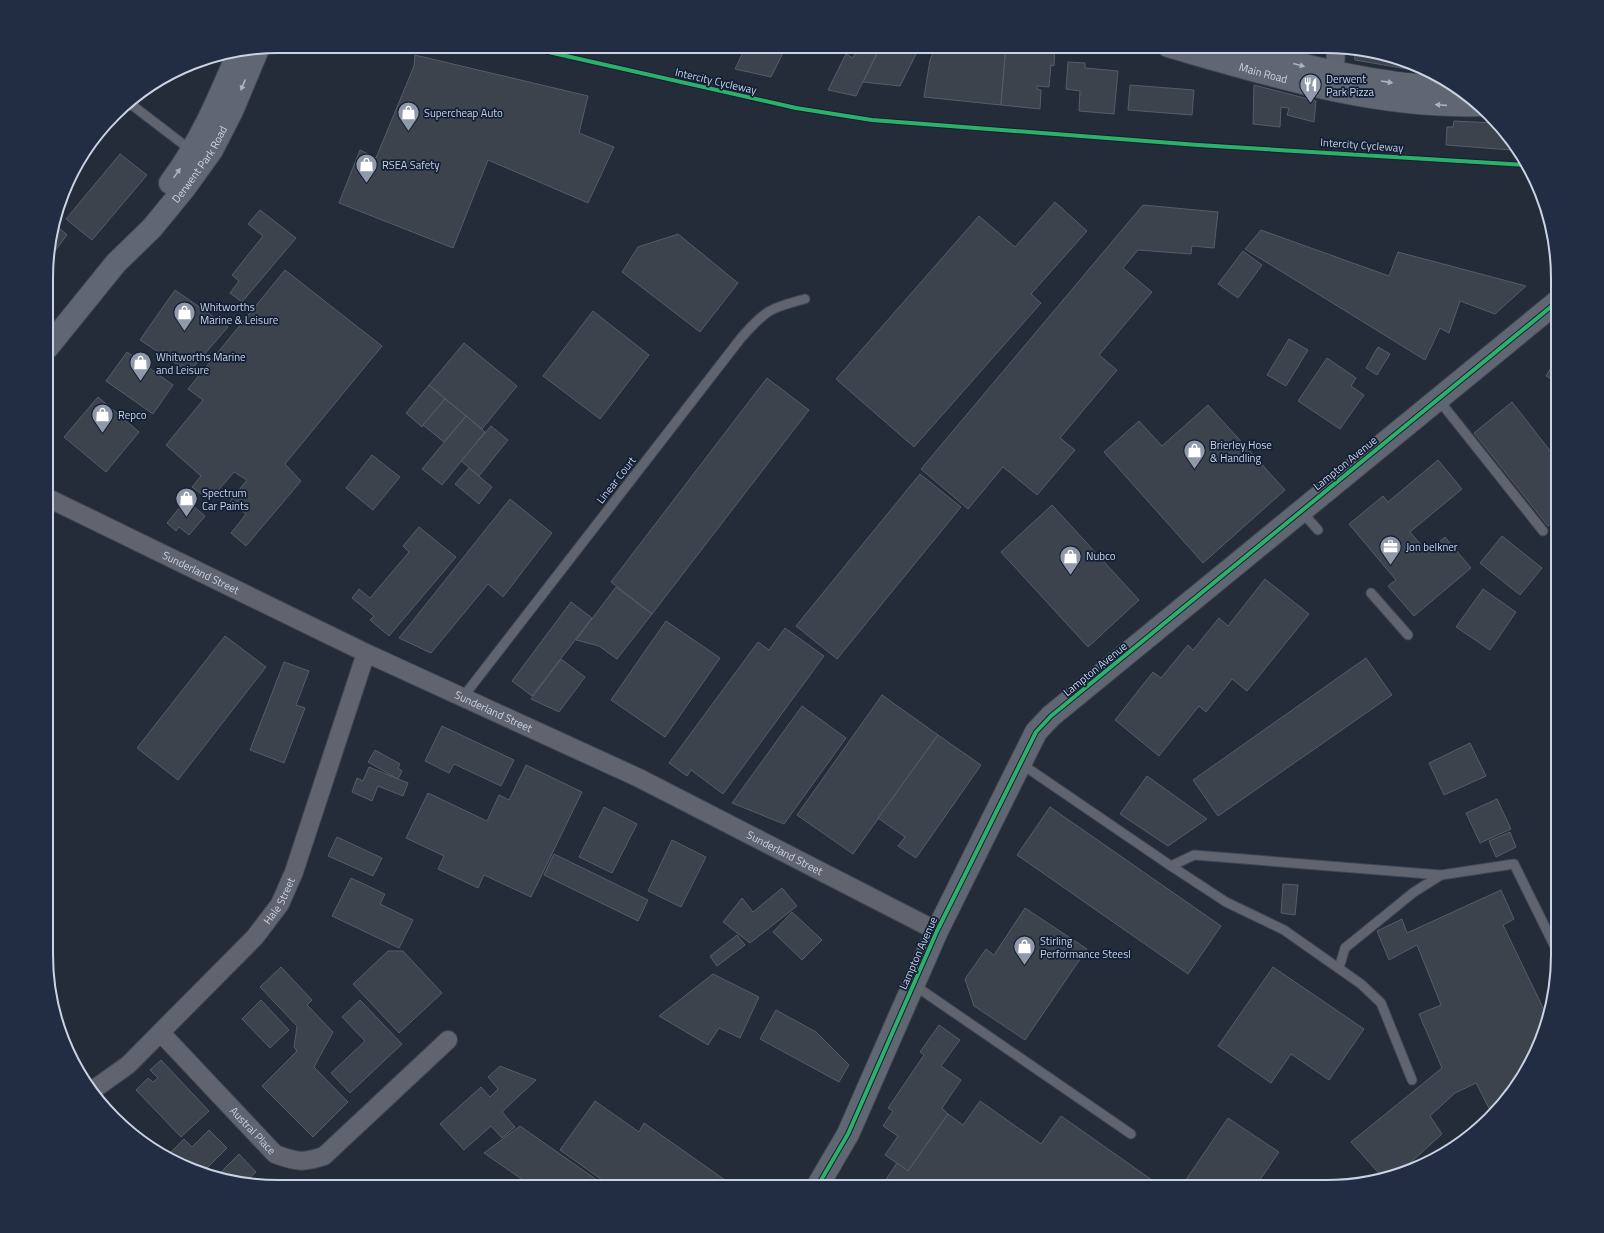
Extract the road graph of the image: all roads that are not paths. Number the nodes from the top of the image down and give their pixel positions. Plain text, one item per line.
1 (1193, 53) edge
2 (1256, 53) edge
3 (1335, 53) edge
4 (256, 54) edge
5 (236, 57) edge
6 (1332, 81) junction
7 (1445, 87) edge
8 (1470, 105) edge
9 (133, 106) edge
10 (192, 151) junction
11 (116, 264) junction
12 (805, 299) dead end
13 (1551, 307) edge
14 (53, 341) edge
15 (1438, 399) junction
16 (53, 500) edge
17 (1301, 510) junction
18 (1318, 530) dead end
19 (1543, 531) dead end
20 (1371, 593) dead end
21 (1408, 635) dead end
22 (366, 653) junction
23 (463, 697) junction
24 (1020, 764) junction
25 (1171, 866) junction
26 (1441, 875) junction
27 (937, 931) junction
28 (1551, 937) edge
29 (1339, 968) junction
30 (914, 985) junction
31 (161, 1033) junction
32 (448, 1040) dead end
33 (1412, 1080) dead end
34 (97, 1087) dead end
35 (1131, 1134) dead end
36 (821, 1180) edge

1 - 6 street, Main Road
2 -> 6 street, Main Road
3 - 6 street
4 -> 11 street, Derwent Park Road
5 - 10 street, Derwent Park Road
6 -> 7 street, Main Road
8 -> 6 street, Main Road
9 - 10 lane
11 -> 10 street, Derwent Park Road
11 - 14 street, Derwent Park Road
12 - 23 lane, Linear Court
13 - 15 street, Lampton Avenue
15 - 17 street, Lampton Avenue
15 - 19 lane
16 - 22 street, Sunderland Street
17 - 18 lane
17 - 24 street, Lampton Avenue
20 - 21 lane
22 - 23 street, Sunderland Street
22 - 31 street, Hale Street
23 - 27 street, Sunderland Street
24 - 25 lane
24 - 27 street, Lampton Avenue
25 - 26 lane
25 - 29 lane
26 - 28 lane
26 - 29 lane
27 - 30 street, Lampton Avenue
29 - 33 lane
30 - 35 lane
30 - 36 street, Lampton Avenue
31 - 32 street, Austral Place
31 - 34 street, Hale Street

